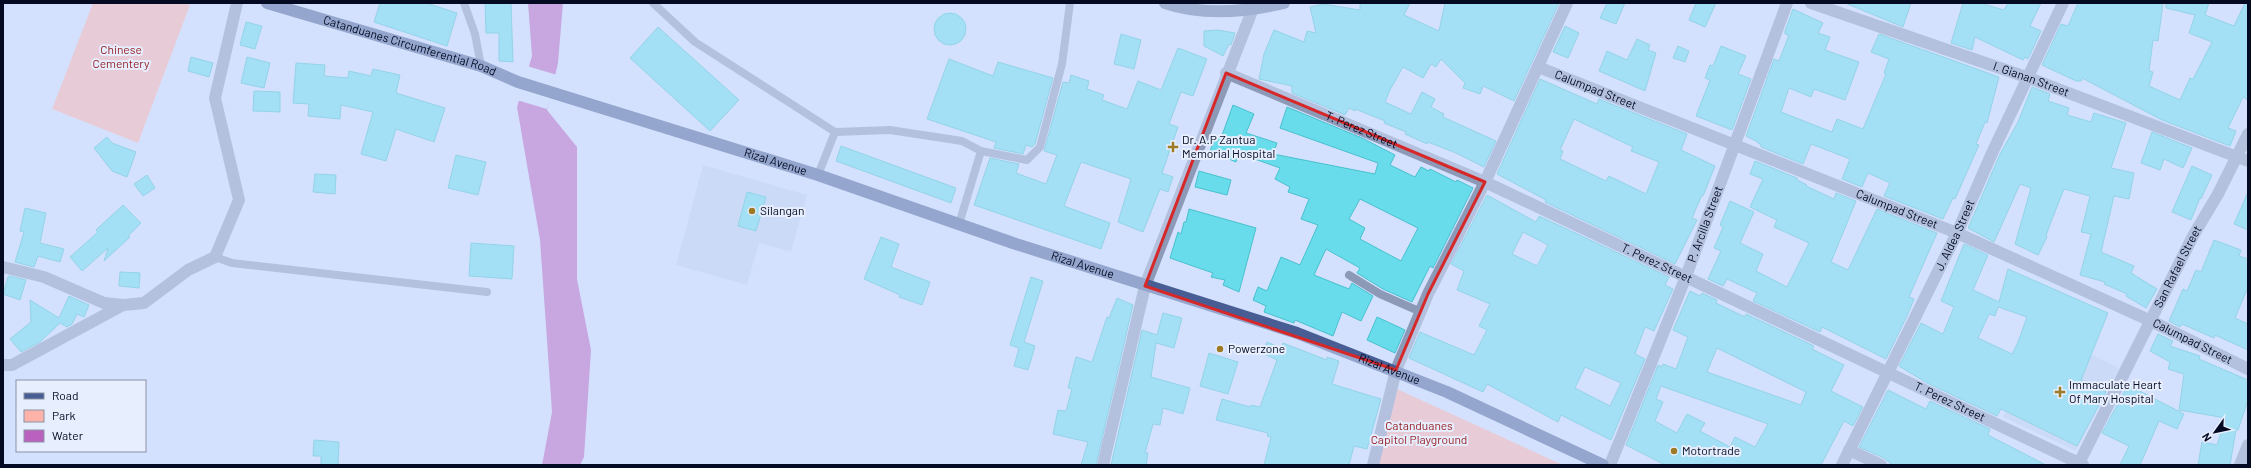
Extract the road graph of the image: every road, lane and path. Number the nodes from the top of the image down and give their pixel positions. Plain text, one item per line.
1 (237, 3) edge
2 (266, 3) edge
3 (464, 3) edge
4 (653, 3) edge
5 (1070, 3) edge
6 (1165, 3) edge
7 (1284, 3) edge
8 (1567, 3) edge
9 (1787, 3) edge
10 (1812, 3) edge
11 (2063, 3) edge
12 (1252, 11) junction
13 (481, 66) junction
14 (1538, 67) junction
15 (1226, 73) junction
16 (2029, 78) junction
17 (552, 92) joint
18 (835, 132) junction
19 (2248, 134) edge
20 (1734, 143) junction
21 (981, 151) junction
22 (2242, 158) edge
23 (818, 175) junction
24 (1485, 182) junction
25 (958, 224) junction
26 (1957, 233) junction
27 (215, 257) junction
28 (3, 267) edge
29 (1349, 275) dead end
30 (1685, 279) junction
31 (1145, 286) junction
32 (487, 292) dead end
33 (123, 305) junction
34 (1421, 312) junction
35 (2151, 321) junction
36 (3, 365) edge
37 (2248, 369) edge
38 (1396, 370) junction
39 (1889, 373) junction
40 (2248, 445) edge
41 (1849, 450) junction
42 (2080, 464) edge
43 (1103, 465) edge
44 (1373, 465) edge
45 (1603, 465) edge
46 (1610, 465) edge
47 (1842, 465) edge
48 (1881, 465) edge
49 (2240, 465) edge

1 - 27 street
2 - 13 main road, Catanduanes Circumferential Road
3 - 13 lane
4 - 18 lane
5 - 21 lane
6 - 12 main road
7 - 12 main road
8 - 14 street
9 - 20 street, P. Arcilla Street
10 - 16 street, I. Gianan Street
11 - 16 street, J. Aldea Street
12 - 15 street
13 - 17 main road, Catanduanes Circumferential Road
14 - 20 street, Calumpad Street
14 - 24 street
15 - 24 street, T. Perez Street
15 - 31 street
16 - 22 street, I. Gianan Street
16 - 26 street, J. Aldea Street
17 - 23 main road, Rizal Avenue
18 - 21 lane
18 - 23 lane
19 - 22 street, San Rafael Street
20 - 26 street, Calumpad Street
20 - 30 street, P. Arcilla Street
21 - 25 lane
22 - 35 street, San Rafael Street
23 - 25 main road, Rizal Avenue
24 - 30 street, T. Perez Street
24 - 34 street
25 - 31 main road, Rizal Avenue
26 - 35 street, Calumpad Street
26 - 39 street, J. Aldea Street
27 - 32 lane
27 - 33 street
28 - 33 street
29 - 34 lane
30 - 39 street, T. Perez Street
30 - 46 street, P. Arcilla Street
31 - 38 main road, Rizal Avenue
31 - 43 street
33 - 36 street
34 - 38 street
35 - 37 street, Calumpad Street
35 - 42 street, San Rafael Street
38 - 44 street
38 - 45 main road, Rizal Avenue
39 - 41 street, J. Aldea Street
39 - 42 street, T. Perez Street
40 - 49 street
41 - 47 street, J. Aldea Street
41 - 48 street

